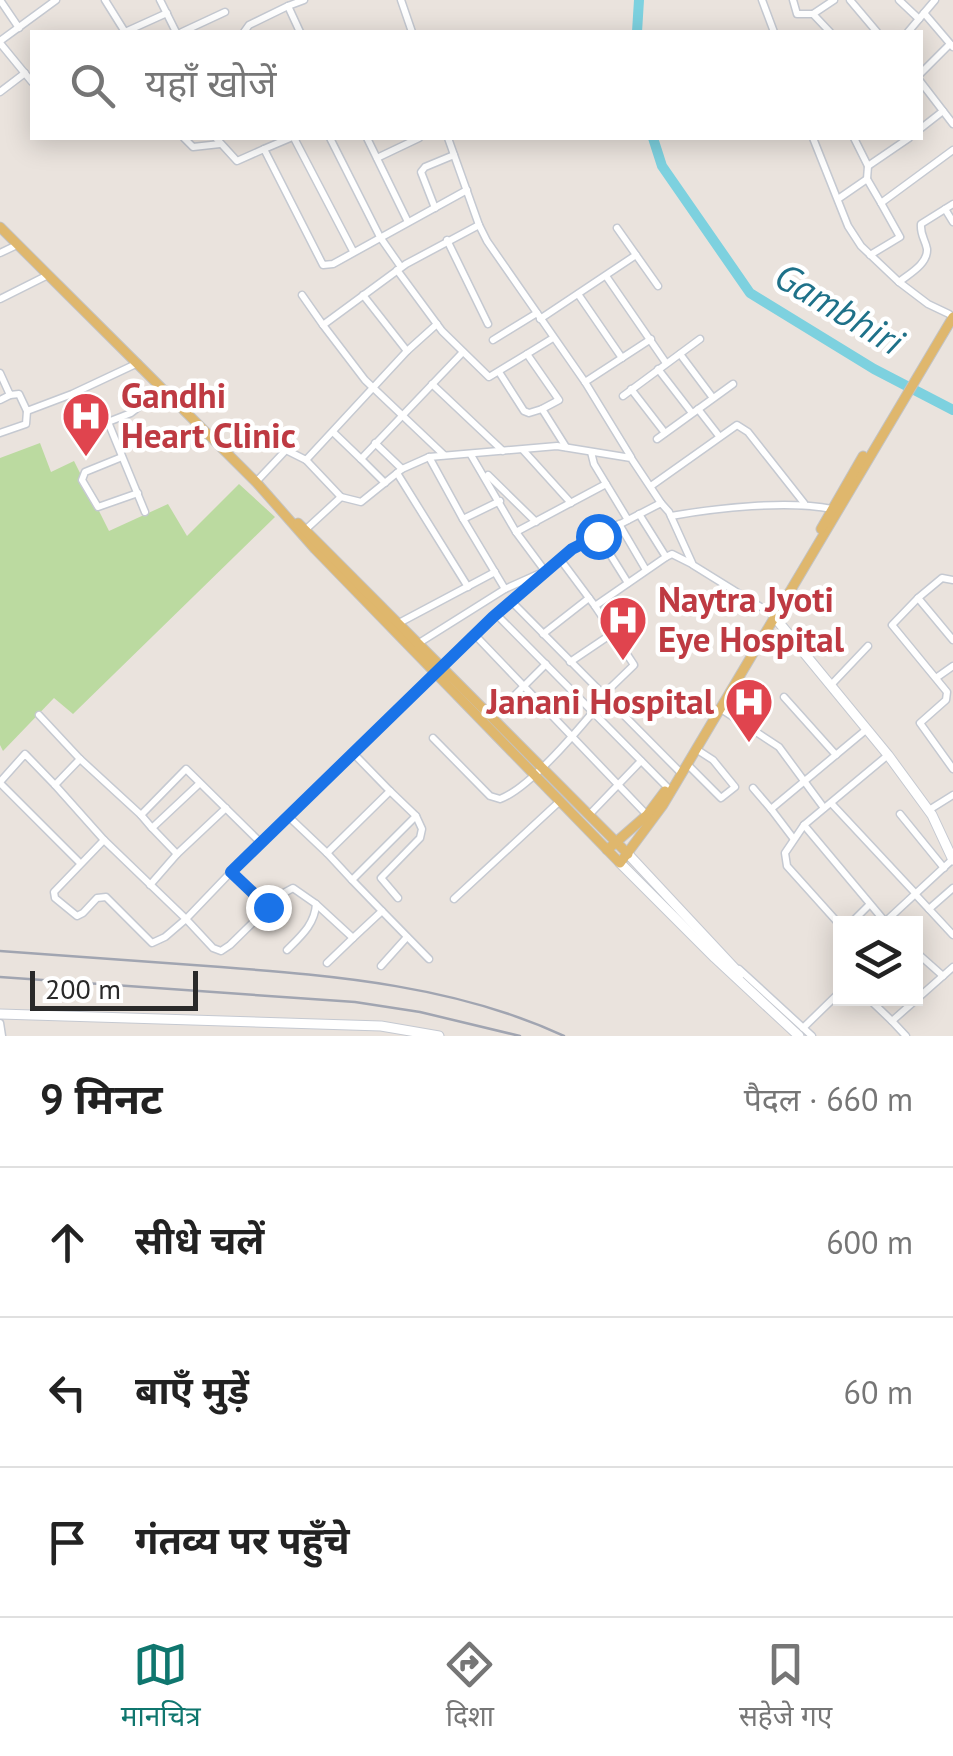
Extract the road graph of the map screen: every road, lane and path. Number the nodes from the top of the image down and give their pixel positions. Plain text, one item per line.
1 (0, 0) edge
2 (56, 0) edge
3 (104, 0) edge
4 (160, 0) edge
5 (304, 0) edge
6 (401, 0) edge
7 (762, 0) edge
8 (793, 0) edge
9 (834, 0) edge
10 (850, 0) edge
11 (899, 0) edge
12 (936, 0) edge
13 (288, 6) junction
14 (224, 12) dead end
15 (167, 13) junction
16 (813, 14) junction
17 (921, 16) junction
18 (19, 28) junction
19 (124, 30) edge
20 (129, 30) edge
21 (178, 30) edge
22 (184, 30) edge
23 (245, 30) edge
24 (299, 30) edge
25 (411, 30) edge
26 (773, 30) edge
27 (828, 30) edge
28 (876, 30) edge
29 (910, 30) edge
30 (0, 42) edge
31 (952, 46) edge
32 (26, 74) junction
33 (923, 75) edge
34 (30, 79) edge
35 (923, 82) edge
36 (0, 92) edge
37 (944, 111) junction
38 (953, 124) edge
39 (923, 127) edge
40 (186, 140) edge
41 (287, 140) edge
42 (293, 140) edge
43 (331, 140) edge
44 (367, 140) edge
45 (414, 140) edge
46 (449, 140) edge
47 (814, 140) edge
48 (855, 140) edge
49 (904, 140) edge
50 (219, 141) edge
51 (264, 149) junction
52 (953, 150) edge
53 (454, 155) junction
54 (376, 158) junction
55 (868, 166) junction
56 (867, 180) junction
57 (466, 190) junction
58 (838, 199) junction
59 (882, 203) junction
60 (949, 206) edge
61 (435, 208) junction
62 (408, 222) junction
63 (953, 222) edge
64 (478, 225) junction
65 (0, 227) edge
66 (618, 228) dead end
67 (380, 237) junction
68 (447, 240) junction
69 (17, 245) junction
70 (353, 252) junction
71 (0, 253) edge
72 (636, 255) junction
73 (870, 256) junction
74 (399, 269) junction
75 (50, 274) junction
76 (606, 276) junction
77 (899, 282) junction
78 (658, 286) dead end
79 (578, 294) junction
80 (363, 295) junction
81 (302, 296) dead end
82 (0, 298) edge
83 (952, 314) edge
84 (538, 316) junction
85 (436, 324) junction
86 (488, 324) dead end
87 (323, 326) junction
88 (553, 338) junction
89 (700, 338) dead end
90 (651, 339) junction
91 (493, 340) dead end
92 (407, 351) junction
93 (463, 352) junction
94 (527, 354) junction
95 (680, 354) junction
96 (622, 358) junction
97 (138, 363) junction
98 (666, 364) junction
99 (658, 369) junction
100 (499, 372) junction
101 (0, 373) edge
102 (586, 382) junction
103 (432, 384) junction
104 (733, 384) dead end
105 (164, 388) junction
106 (373, 388) junction
107 (631, 389) junction
108 (10, 395) junction
109 (622, 396) dead end
110 (713, 398) junction
111 (0, 400) edge
112 (542, 409) junction
113 (27, 411) junction
114 (695, 411) junction
115 (402, 415) junction
116 (108, 422) junction
117 (333, 432) junction
118 (0, 433) edge
119 (80, 433) dead end
120 (665, 433) junction
121 (719, 436) junction
122 (657, 439) dead end
123 (376, 443) junction
124 (566, 448) junction
125 (523, 450) junction
126 (503, 452) junction
127 (590, 452) junction
128 (471, 454) junction
129 (122, 456) junction
130 (445, 456) junction
131 (428, 457) junction
132 (632, 458) junction
133 (360, 459) junction
134 (306, 460) junction
135 (480, 467) junction
136 (400, 471) junction
137 (256, 482) junction
138 (385, 483) junction
139 (606, 484) junction
140 (651, 486) junction
141 (138, 493) junction
142 (340, 497) junction
143 (500, 501) junction
144 (571, 503) junction
145 (804, 503) junction
146 (838, 503) junction
147 (661, 504) junction
148 (146, 512) dead end
149 (639, 514) junction
150 (671, 516) junction
151 (463, 519) junction
152 (628, 520) junction
153 (536, 522) junction
154 (619, 524) junction
155 (304, 532) junction
156 (516, 532) junction
157 (598, 536) junction
158 (666, 556) junction
159 (560, 559) junction
160 (693, 565) junction
161 (646, 570) junction
162 (545, 571) junction
163 (495, 572) junction
164 (953, 580) edge
165 (628, 582) junction
166 (468, 587) junction
167 (506, 590) junction
168 (589, 598) junction
169 (918, 598) junction
170 (511, 601) junction
171 (595, 606) junction
172 (496, 614) junction
173 (773, 616) junction
174 (399, 623) junction
175 (613, 633) junction
176 (474, 634) junction
177 (543, 634) junction
178 (953, 640) edge
179 (419, 643) junction
180 (868, 646) dead end
181 (568, 659) junction
182 (953, 666) edge
183 (549, 667) junction
184 (438, 669) junction
185 (936, 678) junction
186 (524, 686) junction
187 (832, 686) junction
188 (603, 696) junction
189 (784, 696) dead end
190 (722, 704) junction
191 (593, 712) junction
192 (39, 715) dead end
193 (493, 718) junction
194 (867, 729) junction
195 (572, 737) junction
196 (433, 738) dead end
197 (696, 749) junction
198 (354, 754) junction
199 (836, 755) junction
200 (888, 755) junction
201 (80, 758) junction
202 (641, 761) junction
203 (682, 769) junction
204 (953, 769) edge
205 (538, 770) junction
206 (806, 780) junction
207 (0, 782) edge
208 (200, 783) junction
209 (54, 785) junction
210 (618, 785) junction
211 (753, 788) dead end
212 (669, 789) junction
213 (390, 791) junction
214 (953, 794) edge
215 (560, 801) junction
216 (827, 806) junction
217 (226, 808) junction
218 (771, 809) junction
219 (929, 810) junction
220 (900, 814) dead end
221 (141, 815) junction
222 (589, 815) junction
223 (289, 816) junction
224 (416, 816) junction
225 (649, 818) junction
226 (804, 825) junction
227 (152, 828) junction
228 (794, 838) junction
229 (104, 840) junction
230 (261, 843) junction
231 (612, 846) junction
232 (327, 853) junction
233 (177, 854) junction
234 (628, 854) junction
235 (953, 860) edge
236 (80, 863) junction
237 (620, 863) junction
238 (944, 868) junction
239 (231, 872) junction
240 (352, 880) junction
241 (150, 885) junction
242 (953, 888) edge
243 (915, 894) junction
244 (398, 898) dead end
245 (454, 899) dead end
246 (316, 904) junction
247 (869, 906) junction
248 (268, 907) junction
249 (929, 909) junction
250 (382, 911) junction
251 (858, 916) edge
252 (879, 916) edge
253 (893, 916) edge
254 (833, 917) edge
255 (186, 919) junction
256 (692, 929) junction
257 (953, 935) edge
258 (407, 937) junction
259 (353, 938) junction
260 (287, 950) dead end
261 (923, 958) edge
262 (429, 959) dead end
263 (328, 962) dead end
264 (381, 966) dead end
265 (734, 967) junction
266 (953, 968) edge
267 (943, 976) junction
268 (739, 979) junction
269 (762, 999) junction
270 (833, 999) edge
271 (876, 1006) edge
272 (0, 1014) edge
273 (892, 1021) junction
274 (0, 1024) edge
275 (798, 1033) edge
276 (2, 1036) edge
277 (439, 1036) edge
278 (812, 1036) edge
279 (906, 1036) edge

1 - 18 street
2 - 18 street
3 - 19 street
4 - 15 street
5 - 13 street
6 - 25 street
7 - 26 street
8 - 16 street
9 - 16 street
10 - 28 street
11 - 17 street
12 - 17 street
13 - 23 street
13 - 24 street
14 - 22 street
15 - 20 street
15 - 21 street
16 - 27 street
17 - 29 street
17 - 31 street
18 - 30 street
30 - 32 street
31 - 33 street
32 - 34 street
32 - 36 street
35 - 37 street
37 - 38 street
37 - 39 street
40 - 50 street
41 - 51 street
42 - 70 street
43 - 67 street
44 - 54 street
45 - 54 street
46 - 53 street
47 - 58 street
48 - 55 street
49 - 55 street
50 - 51 street
51 - 70 street
52 - 59 street
53 - 57 street
53 - 61 street
54 - 62 street
55 - 56 street
56 - 58 street
56 - 59 street
57 - 61 street
57 - 64 street
58 - 73 street
59 - 73 street
60 - 63 street
60 - 77 street
61 - 62 street
62 - 67 street
64 - 68 street
64 - 84 street
65 - 69 main road
66 - 72 street
67 - 70 street
67 - 74 street
68 - 74 street
68 - 86 street
69 - 71 street
69 - 75 main road
72 - 76 street
72 - 78 street
73 - 77 street
74 - 80 street
74 - 85 street
75 - 82 street
75 - 97 main road
76 - 79 street
76 - 90 street
77 - 83 street
79 - 84 street
79 - 96 street
80 - 87 street
80 - 92 street
81 - 87 street
83 - 146 main road
84 - 88 street
84 - 91 street
85 - 92 street
85 - 93 street
87 - 106 street
88 - 94 street
88 - 102 street
89 - 95 street
90 - 96 street
90 - 98 street
92 - 106 street
93 - 100 street
93 - 103 street
94 - 100 street
94 - 112 street
95 - 98 street
95 - 110 street
96 - 102 street
97 - 105 main road
97 - 113 street
98 - 99 street
99 - 107 street
99 - 114 street
100 - 112 street
101 - 108 street
102 - 132 street
103 - 115 street
103 - 126 street
104 - 110 street
105 - 116 street
105 - 137 main road
106 - 115 street
106 - 117 street
107 - 109 street
107 - 120 street
108 - 111 street
108 - 113 street
110 - 114 street
112 - 124 street
113 - 118 street
114 - 120 street
114 - 121 street
115 - 123 street
115 - 130 street
116 - 119 street
116 - 129 street
117 - 133 street
117 - 134 street
120 - 122 street
121 - 140 street
121 - 145 street
123 - 133 street
123 - 136 street
124 - 125 street
124 - 127 street
125 - 126 street
125 - 144 street
126 - 128 street
127 - 132 street
127 - 139 street
128 - 130 street
128 - 135 street
129 - 141 street
129 - 141 street
130 - 131 street
131 - 136 street
131 - 151 street
132 - 140 street
133 - 138 street
134 - 137 street
134 - 142 street
135 - 143 street
135 - 153 street
136 - 138 street
136 - 166 street
137 - 155 main road
138 - 142 street
139 - 144 street
139 - 152 street
140 - 147 street
141 - 148 street
142 - 155 street
143 - 151 street
143 - 156 street
144 - 153 street
145 - 146 street
145 - 150 street
146 - 173 main road
146 - 173 main road
147 - 149 street
147 - 150 street
149 - 152 street
149 - 158 street
150 - 160 street
151 - 163 street
152 - 154 street
153 - 156 street
154 - 157 street
154 - 161 street
155 - 174 main road
155 - 184 main road
156 - 162 street
157 - 159 street
157 - 165 street
158 - 160 street
158 - 161 street
159 - 162 street
159 - 168 street
160 - 173 street
161 - 165 street
162 - 167 street
162 - 170 street
163 - 166 street
163 - 167 street
164 - 169 street
165 - 171 street
166 - 174 street
167 - 179 street
168 - 171 street
168 - 177 street
169 - 178 street
169 - 185 street
170 - 172 street
170 - 177 street
171 - 175 street
172 - 176 street
172 - 183 street
173 - 187 street
173 - 190 main road
174 - 179 main road
175 - 181 street
175 - 188 street
176 - 184 street
176 - 186 street
177 - 181 street
179 - 184 main road
180 - 187 street
181 - 183 street
181 - 188 street
182 - 185 street
183 - 186 street
183 - 191 street
184 - 193 main road
184 - 198 street
184 - 205 main road
185 - 204 street
186 - 193 street
186 - 195 street
187 - 194 street
188 - 203 street
189 - 199 street
190 - 197 main road
190 - 203 main road
190 - 206 street
191 - 195 street
191 - 202 street
192 - 201 street
193 - 205 main road
194 - 199 street
194 - 200 street
195 - 205 street
195 - 210 street
196 - 205 street
197 - 203 main road
197 - 203 street
198 - 213 street
198 - 223 street
199 - 206 street
200 - 216 street
200 - 219 street
201 - 209 street
201 - 221 street
202 - 210 street
202 - 212 street
203 - 212 main road
205 - 215 main road
205 - 222 main road
206 - 216 street
206 - 218 street
207 - 209 street
207 - 236 street
208 - 217 street
208 - 221 street
208 - 227 street
209 - 229 street
210 - 222 street
210 - 225 street
211 - 218 street
212 - 225 main road
212 - 225 main road
213 - 224 street
213 - 232 street
214 - 219 street
215 - 231 main road
215 - 245 street
216 - 226 street
216 - 243 street
217 - 230 street
217 - 233 street
218 - 228 street
219 - 235 street
220 - 238 street
221 - 227 street
222 - 231 main road
223 - 230 street
223 - 232 street
224 - 240 street
224 - 244 street
225 - 231 main road
225 - 234 main road
226 - 228 street
226 - 247 street
227 - 233 street
228 - 254 street
229 - 236 street
229 - 241 street
230 - 239 street
231 - 234 main road
231 - 237 main road
232 - 240 street
233 - 241 street
234 - 237 main road
234 - 256 street
235 - 238 street
236 - 255 street
237 - 256 street
238 - 243 street
239 - 248 street
239 - 255 street
240 - 250 street
241 - 255 street
242 - 249 street
243 - 249 street
243 - 253 street
246 - 248 street
246 - 259 street
246 - 260 street
247 - 251 street
247 - 252 street
248 - 255 street
249 - 257 street
250 - 258 street
250 - 259 street
256 - 265 street
256 - 268 street
258 - 262 street
258 - 264 street
259 - 263 street
261 - 267 street
265 - 269 street
265 - 275 street
266 - 267 street
267 - 273 street
268 - 269 street
268 - 275 street
269 - 275 street
270 - 275 street
271 - 273 street
272 - 277 street
273 - 279 street
274 - 276 street
275 - 278 street

